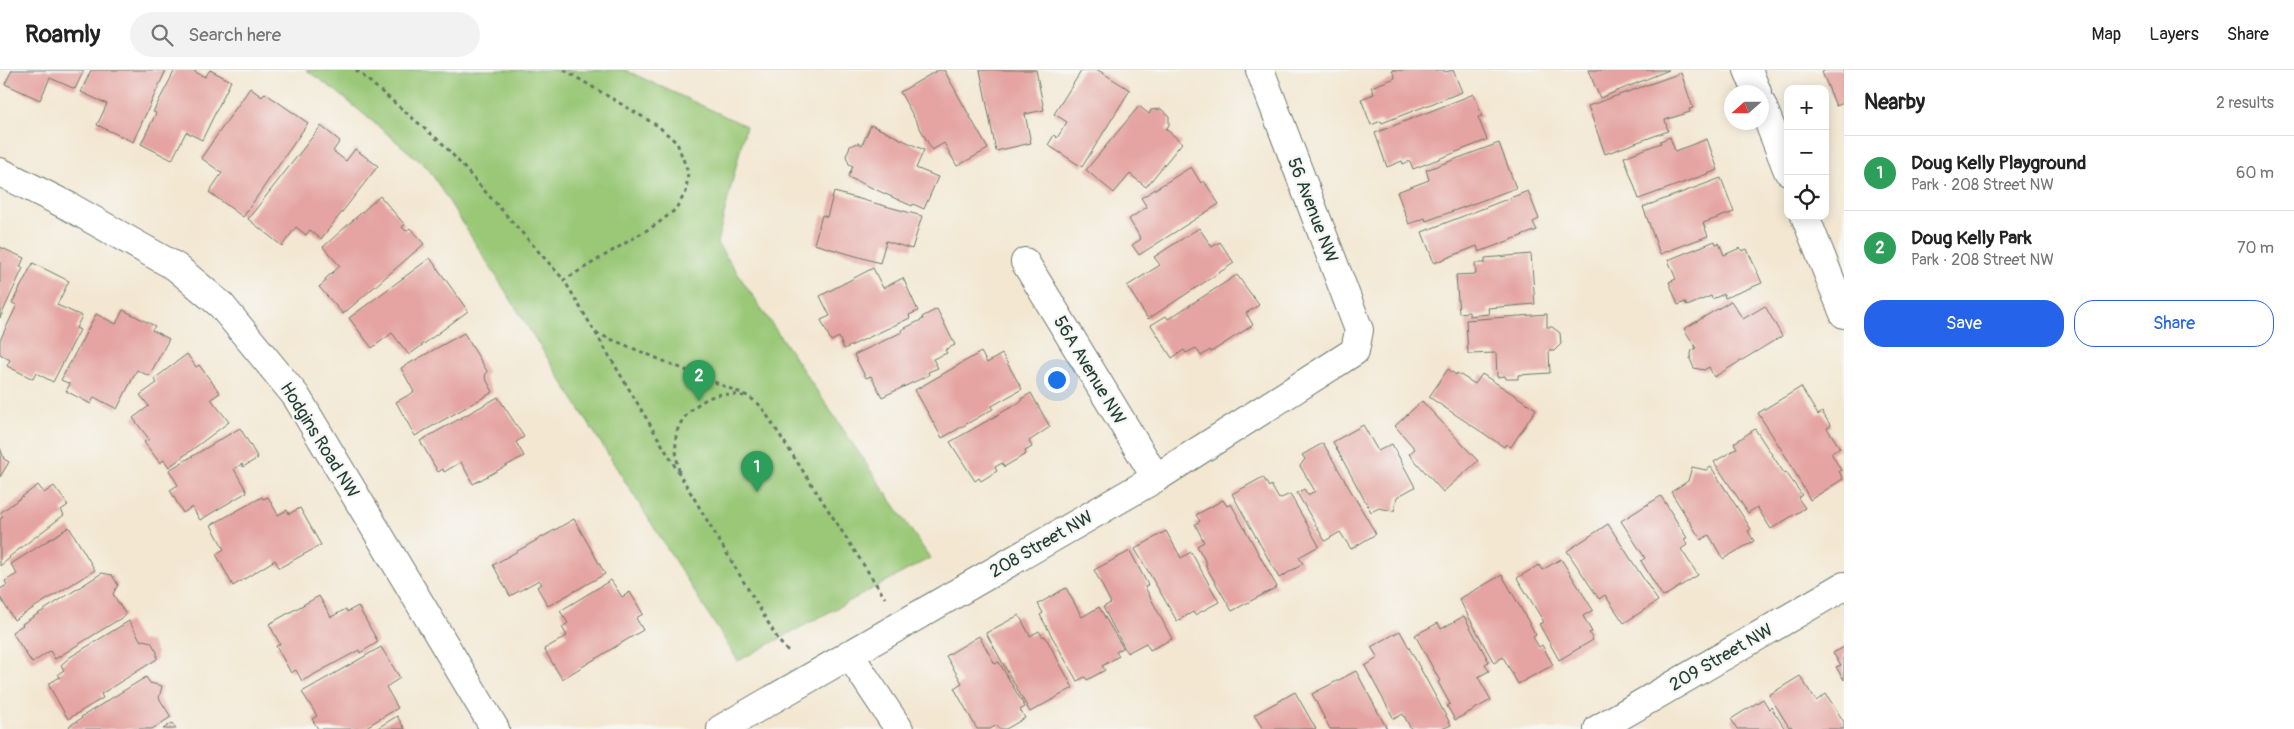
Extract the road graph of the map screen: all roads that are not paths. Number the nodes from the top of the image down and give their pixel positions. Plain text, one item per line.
1 (1260, 70) edge
2 (1748, 70) edge
3 (1754, 85) edge
4 (1769, 123) edge
5 (1784, 162) edge
6 (0, 172) edge
7 (1808, 220) edge
8 (1025, 262) dead end
9 (1844, 314) edge
10 (1355, 351) joint
11 (1156, 478) junction
12 (1844, 586) edge
13 (849, 654) junction
14 (495, 729) edge
15 (721, 729) edge
16 (900, 729) edge
17 (1598, 729) edge

1 - 10 street, 56 Avenue NW
2 - 3 street
4 - 5 street
6 - 14 street, Hodgins Road NW
7 - 9 street
8 - 11 street, 56A Avenue NW
10 - 11 street, 208 Street NW
11 - 13 street, 208 Street NW
12 - 17 street, 209 Street NW
13 - 15 street, 208 Street NW
13 - 16 street

